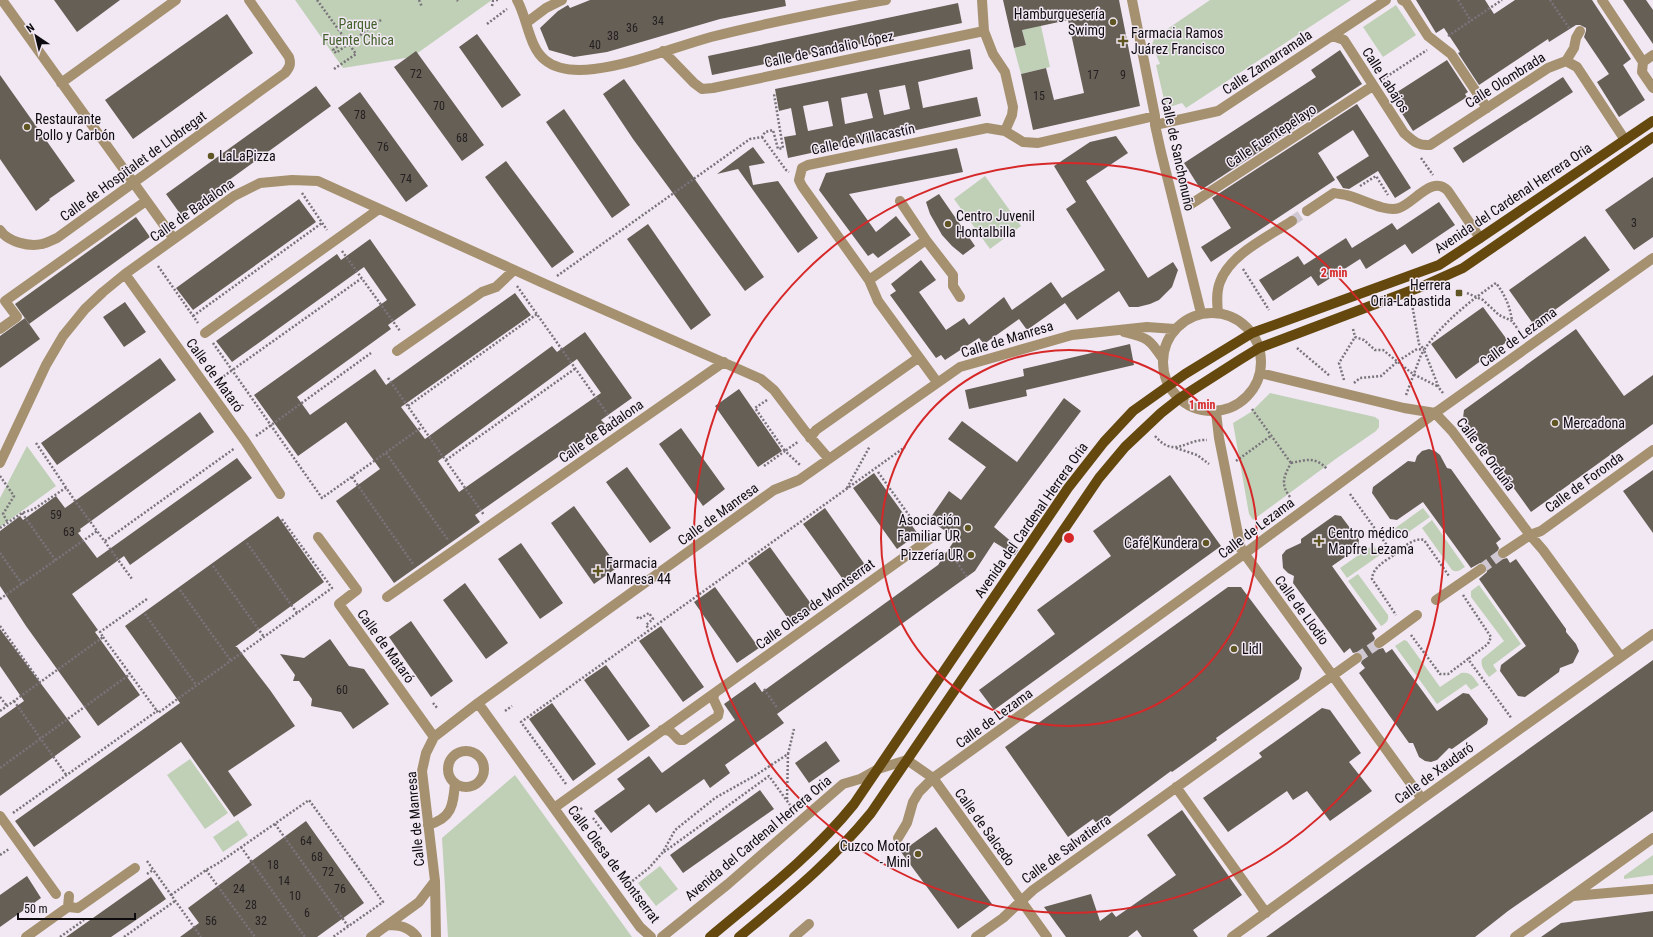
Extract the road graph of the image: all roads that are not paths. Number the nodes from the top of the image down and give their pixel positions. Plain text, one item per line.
1 (2, 0) edge
2 (176, 0) edge
3 (249, 0) edge
4 (517, 0) edge
5 (562, 0) edge
6 (886, 0) edge
7 (982, 0) edge
8 (1132, 0) edge
9 (1386, 0) edge
10 (1402, 0) edge
11 (1602, 0) edge
12 (526, 23) junction
13 (984, 31) junction
14 (1576, 33) road end
15 (1333, 36) junction
16 (663, 51) junction
17 (1653, 55) edge
18 (1566, 61) junction
19 (1643, 62) junction
20 (61, 83) junction
21 (1653, 88) edge
22 (1368, 89) dead end
23 (1487, 108) junction
24 (1155, 121) junction
25 (1653, 121) edge
26 (1005, 131) junction
27 (1653, 137) edge
28 (1625, 140) junction
29 (1415, 147) joint
30 (134, 183) junction
31 (146, 201) junction
32 (900, 201) dead end
33 (1188, 206) dead end
34 (379, 209) junction
35 (1306, 211) tunnel mouth
36 (1292, 221) tunnel mouth
37 (0, 230) edge
38 (1480, 238) junction
39 (174, 239) junction
40 (926, 240) junction
41 (1653, 258) edge
42 (514, 270) junction
43 (125, 274) junction
44 (869, 280) junction
45 (960, 297) dead end
46 (1218, 313) junction
47 (1201, 314) junction
48 (0, 329) edge
49 (1175, 329) junction
50 (1116, 330) junction
51 (205, 333) road end
52 (1252, 334) junction
53 (1259, 348) junction
54 (397, 351) dead end
55 (918, 358) junction
56 (1163, 359) junction
57 (724, 362) junction
58 (1260, 373) junction
59 (937, 382) junction
60 (1169, 384) junction
61 (1180, 398) junction
62 (1216, 412) junction
63 (1435, 413) junction
64 (810, 438) junction
65 (1653, 450) edge
66 (829, 459) junction
67 (0, 463) edge
68 (280, 494) dead end
69 (492, 523) joint
70 (1530, 535) junction
71 (318, 537) dead end
72 (931, 542) road end
73 (1503, 553) tunnel mouth
74 (1244, 554) junction
75 (1481, 569) tunnel mouth
76 (387, 597) dead end
77 (1436, 600) dead end
78 (1417, 615) dead end
79 (1653, 634) edge
80 (1378, 643) tunnel mouth
81 (1621, 657) junction
82 (1357, 658) tunnel mouth
83 (1332, 676) junction
84 (715, 693) junction
85 (478, 703) junction
86 (662, 730) junction
87 (434, 737) junction
88 (907, 760) junction
89 (878, 769) junction
90 (933, 778) junction
91 (455, 783) dead end
92 (1176, 787) junction
93 (1422, 799) junction
94 (554, 808) junction
95 (4, 817) edge
96 (428, 825) junction
97 (898, 838) dead end
98 (1653, 838) edge
99 (135, 868) dead end
100 (435, 881) junction
101 (1653, 889) edge
102 (56, 894) dead end
103 (69, 896) dead end
104 (1573, 896) junction
105 (1021, 901) junction
106 (68, 907) junction
107 (1266, 912) junction
108 (809, 924) dead end
109 (388, 925) junction
110 (26, 937) edge
111 (371, 937) edge
112 (416, 937) edge
113 (436, 937) edge
114 (651, 937) edge
115 (662, 937) edge
116 (710, 937) edge
117 (739, 937) edge
118 (794, 937) edge
119 (976, 937) edge
120 (1046, 937) edge
121 (1232, 937) edge
122 (1515, 937) edge

1 - 20 street
2 - 20 street
3 - 30 street, Calle de Hospitalet de Llobregat
4 - 12 street
5 - 12 street
6 - 16 street
7 - 13 street
8 - 24 street, Calle de Sanchonuño
9 - 15 street, Calle Zamarramala
10 - 23 street
11 - 19 street
12 - 16 street
13 - 16 street, Calle de Sandalio López
13 - 26 street
14 - 18 street
15 - 24 street, Calle Zamarramala
15 - 29 street, Calle Labajos
17 - 19 street
18 - 23 street, Calle Olombrada
18 - 28 street, Calle Olombrada
19 - 21 street
20 - 30 street
22 - 33 street, Calle Fuentepelayo
23 - 29 street, Calle Olombrada
24 - 26 street, Calle de Villacastín
24 - 47 street, Calle de Sanchonuño
25 - 28 main road, Avenida del Cardenal Herrera Oria
26 - 44 street, Calle de Villacastín
27 - 53 main road, Avenida del Cardenal Herrera Oria
28 - 38 main road, Avenida del Cardenal Herrera Oria
30 - 31 street
30 - 37 street, Calle de Hospitalet de Llobregat
31 - 39 street
31 - 48 street
32 - 40 street
34 - 39 street, Calle de Badalona
34 - 42 street, Calle de Badalona
34 - 51 street
35 - 38 street
36 - 46 street
38 - 52 main road, Avenida del Cardenal Herrera Oria
39 - 43 street, Calle de Badalona
40 - 44 street
40 - 45 street
41 - 63 street, Calle de Lezama
42 - 54 street
42 - 57 street, Calle de Badalona
43 - 67 street, Calle de Badalona
43 - 68 street, Calle de Mataró
44 - 55 street, Calle de Villacastín
46 - 47 street
46 - 52 street
47 - 49 street
49 - 50 street, Calle de Manresa
49 - 56 street
50 - 56 street
50 - 59 street, Calle de Manresa
52 - 53 street
52 - 60 main road, Avenida del Cardenal Herrera Oria
53 - 58 street
53 - 61 main road, Avenida del Cardenal Herrera Oria
55 - 59 street, Calle de Villacastín
55 - 64 street
56 - 60 street
57 - 64 street, Calle de Badalona
57 - 69 street, Calle de Badalona
58 - 62 street
58 - 63 street
59 - 66 street, Calle de Manresa
60 - 61 street
60 - 89 main road, Avenida del Cardenal Herrera Oria
61 - 62 street
61 - 88 main road, Avenida del Cardenal Herrera Oria
62 - 74 street, Calle de Llodio
63 - 70 street, Calle de Orduña
63 - 74 street, Calle de Lezama
64 - 66 street, Calle de Badalona
65 - 70 street, Calle de Foronda
66 - 85 street, Calle de Manresa
69 - 76 street, Calle de Mataró
70 - 73 street, Calle de Foronda
70 - 81 street, Calle de Orduña
71 - 87 street, Calle de Mataró
72 - 84 street, Calle Olesa de Montserrat
74 - 83 street, Calle de Llodio
74 - 90 street, Calle de Lezama
75 - 77 street
78 - 80 street
79 - 81 street, Calle de Xaudaró
81 - 93 street, Calle de Xaudaró
82 - 83 street, Calle de Salvatierra
83 - 92 street, Calle de Salvatierra
83 - 93 street, Calle de Llodio
84 - 86 street, Calle Olesa de Montserrat
84 - 86 street
85 - 87 street, Calle de Manresa
85 - 94 street, Calle Olesa de Montserrat
86 - 94 street, Calle Olesa de Montserrat
87 - 96 street, Calle de Manresa
88 - 89 street, Avenida del Cardenal Herrera Oria
88 - 90 street, Calle de Salcedo
88 - 117 main road, Avenida del Cardenal Herrera Oria
89 - 115 street, Avenida del Cardenal Herrera Oria
89 - 116 main road, Avenida del Cardenal Herrera Oria
90 - 97 street, Calle de Lezama
90 - 105 street, Calle de Salcedo
91 - 96 street
92 - 105 street, Calle de Salvatierra
92 - 107 street
93 - 107 street, Calle de Xaudaró
94 - 114 street, Calle Olesa de Montserrat
95 - 102 street
96 - 100 street, Calle de Manresa
98 - 104 street
99 - 106 street
100 - 109 street
100 - 113 street, Calle de Manresa
101 - 104 street
103 - 106 street
104 - 122 street
105 - 119 street, Calle de Salvatierra
105 - 120 street, Calle de Salcedo
106 - 110 street
107 - 121 street, Calle de Xaudaró
108 - 118 street
109 - 111 street
109 - 112 street

